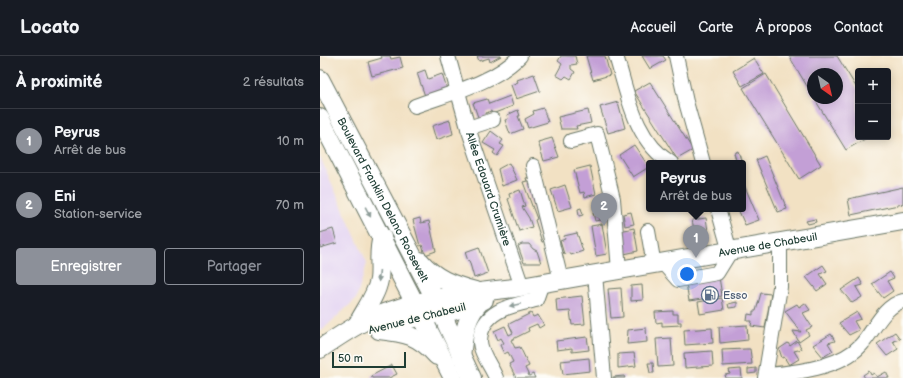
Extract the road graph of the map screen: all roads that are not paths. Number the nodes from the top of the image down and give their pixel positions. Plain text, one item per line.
1 (448, 56) edge
2 (520, 56) edge
3 (616, 56) edge
4 (676, 56) edge
5 (320, 79) edge
6 (458, 90) junction
7 (415, 106) dead end
8 (320, 118) edge
9 (494, 120) dead end
10 (468, 128) junction
11 (571, 140) dead end
12 (667, 160) edge
13 (702, 160) edge
14 (532, 166) dead end
15 (719, 212) edge
16 (903, 221) edge
17 (648, 231) dead end
18 (382, 237) junction
19 (780, 244) junction
20 (408, 249) junction
21 (730, 252) junction
22 (658, 264) junction
23 (619, 270) junction
24 (595, 274) junction
25 (561, 280) junction
26 (542, 283) junction
27 (519, 287) junction
28 (479, 296) junction
29 (903, 301) edge
30 (444, 306) junction
31 (419, 310) junction
32 (364, 327) junction
33 (320, 349) edge
34 (461, 356) junction
35 (765, 377) edge
36 (453, 378) edge
37 (472, 378) edge
38 (496, 378) edge
39 (604, 378) edge

1 - 6 street, Allée Edouard Crumière
2 - 6 street
3 - 12 street
4 - 13 street
5 - 20 main road, Boulevard Franklin Delano Roosevelt
6 - 7 street
6 - 10 street, Allée Edouard Crumière
8 -> 18 main road, Boulevard Franklin Delano Roosevelt
9 - 10 street
10 - 27 street, Allée Edouard Crumière
11 - 23 street
14 - 25 street
15 - 21 street
16 - 19 main road, Avenue de Chabeuil
17 - 22 street
18 - 31 main road, Boulevard Franklin Delano Roosevelt
18 -> 32 main road
19 - 21 main road, Avenue de Chabeuil
19 - 35 street
20 - 28 main road, Avenue de Chabeuil
20 - 30 main road, Boulevard Franklin Delano Roosevelt
21 - 22 main road, Avenue de Chabeuil
22 - 23 main road, Avenue de Chabeuil
23 - 24 main road, Avenue de Chabeuil
24 - 25 main road, Avenue de Chabeuil
24 - 39 street
25 - 26 main road, Avenue de Chabeuil
26 - 27 main road, Avenue de Chabeuil
26 -> 38 street
27 - 28 main road, Avenue de Chabeuil
28 - 30 main road, Avenue de Chabeuil
28 - 34 main road
29 - 35 street
30 - 31 main road, Avenue de Chabeuil
30 - 34 main road, Boulevard Franklin Delano Roosevelt
31 - 32 main road, Avenue de Chabeuil
31 - 36 main road, Boulevard Franklin Delano Roosevelt
32 - 33 main road, Avenue de Chabeuil
32 - 36 main road
34 - 37 main road, Boulevard Franklin Delano Roosevelt

